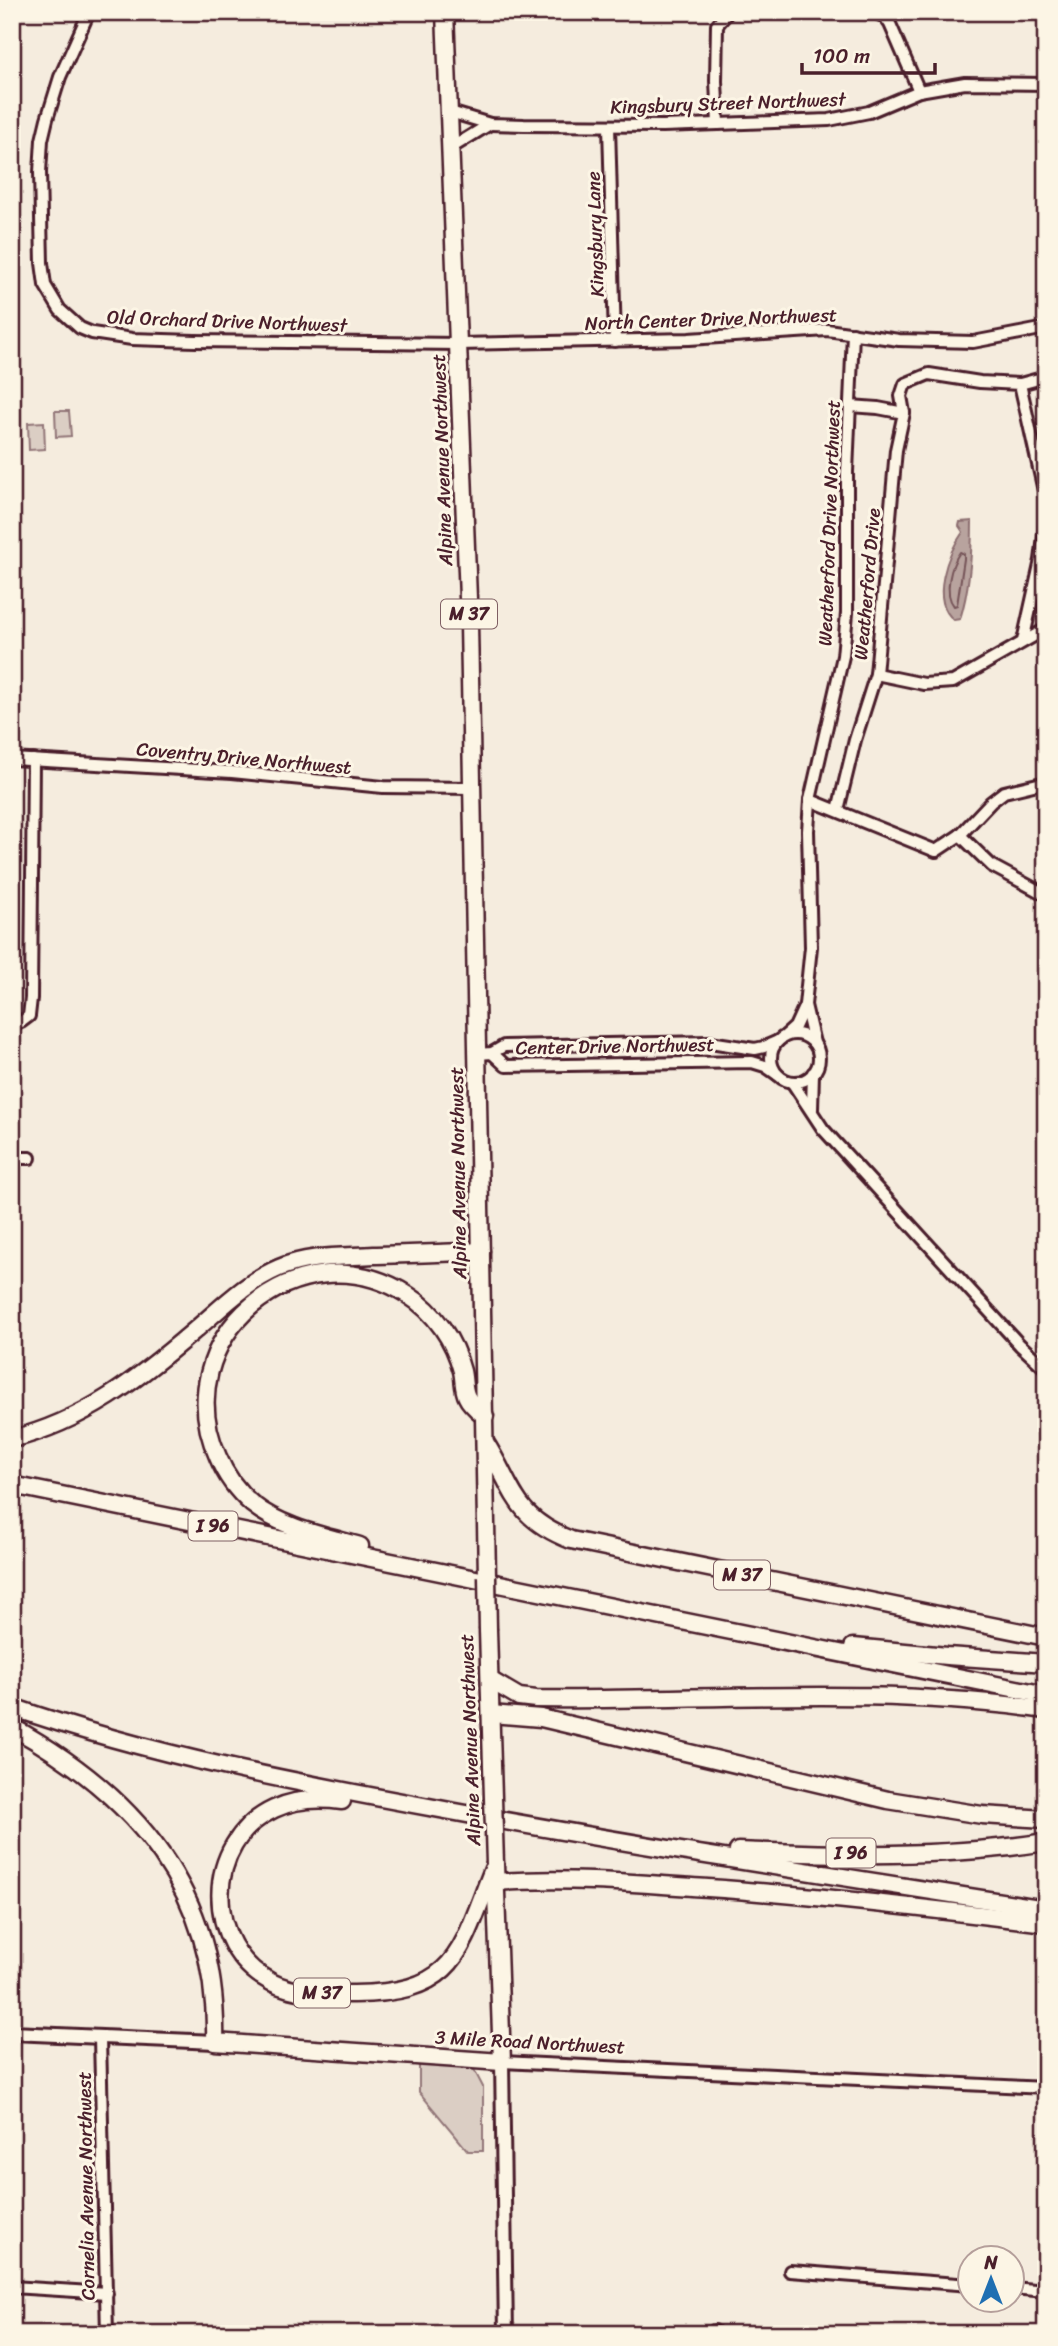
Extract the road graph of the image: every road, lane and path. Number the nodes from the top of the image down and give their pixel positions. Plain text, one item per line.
1 (89, 12) edge
2 (445, 12) edge
3 (728, 12) edge
4 (874, 12) edge
5 (1046, 84) edge
6 (919, 91) junction
7 (450, 111) junction
8 (490, 124) junction
9 (718, 124) junction
10 (609, 126) junction
11 (451, 148) junction
12 (1046, 328) edge
13 (853, 333) junction
14 (615, 341) junction
15 (459, 344) junction
16 (1046, 377) edge
17 (1020, 384) junction
18 (850, 406) junction
19 (904, 413) junction
20 (1046, 500) edge
21 (1046, 522) edge
22 (1046, 629) edge
23 (1023, 641) junction
24 (876, 674) junction
25 (12, 759) edge
26 (33, 760) junction
27 (1046, 782) edge
28 (474, 788) junction
29 (810, 800) junction
30 (838, 810) junction
31 (960, 835) junction
32 (1046, 895) edge
33 (805, 1005) junction
34 (12, 1023) edge
35 (781, 1039) junction
36 (814, 1043) junction
37 (485, 1054) junction
38 (813, 1073) junction
39 (778, 1075) junction
40 (792, 1082) junction
41 (813, 1112) junction
42 (12, 1158) edge
43 (30, 1158) dead end
44 (481, 1251) junction
45 (1046, 1369) edge
46 (485, 1416) junction
47 (12, 1439) edge
48 (485, 1441) junction
49 (12, 1485) edge
50 (415, 1566) junction
51 (1046, 1637) edge
52 (778, 1639) junction
53 (1046, 1663) edge
54 (490, 1680) junction
55 (1046, 1695) edge
56 (12, 1707) edge
57 (1046, 1710) edge
58 (491, 1714) junction
59 (517, 1714) junction
60 (12, 1727) edge
61 (398, 1801) junction
62 (1046, 1818) edge
63 (1046, 1842) edge
64 (677, 1849) junction
65 (495, 1864) junction
66 (496, 1882) junction
67 (1046, 1909) edge
68 (1046, 1923) edge
69 (12, 2033) edge
70 (100, 2038) junction
71 (215, 2042) junction
72 (502, 2062) junction
73 (1046, 2088) edge
74 (790, 2271) dead end
75 (956, 2284) edge
76 (12, 2287) edge
77 (1026, 2289) edge
78 (1046, 2291) edge
79 (107, 2293) junction
80 (107, 2334) edge
81 (506, 2334) edge

1 - 15 street, Old Orchard Drive Northwest
2 - 7 highway, Alpine Avenue Northwest / M 37
3 - 9 street
4 - 6 street
5 - 6 street, Kingsbury Street Northwest
6 - 9 street, Kingsbury Street Northwest
7 - 8 street, Kingsbury Street Northwest
7 - 11 highway, Alpine Avenue Northwest / M 37
8 - 10 street, Kingsbury Street Northwest
8 - 11 street
9 - 10 street, Kingsbury Street Northwest
10 - 14 street, Kingsbury Lane
11 - 15 highway, Alpine Avenue Northwest / M 37
12 - 13 street, North Center Drive Northwest
13 - 14 street, North Center Drive Northwest
13 - 18 street, Weatherford Drive Northwest
14 - 15 street, North Center Drive Northwest
15 - 28 highway, Alpine Avenue Northwest / M 37
16 - 17 street
17 - 19 street, Weatherford Drive
17 - 20 street
18 - 19 street
18 - 29 street, Weatherford Drive Northwest
19 - 24 street, Weatherford Drive
21 - 23 street
22 - 23 street
23 - 24 street
24 - 30 street, Weatherford Drive
25 - 26 street, Coventry Drive Northwest
26 - 28 street, Coventry Drive Northwest
26 - 34 street
27 - 31 street
28 - 37 highway, Alpine Avenue Northwest / M 37
29 - 30 street
29 - 33 street, Weatherford Drive Northwest
30 - 31 street
31 - 32 street
33 - 35 street, Weatherford Drive Northwest
33 - 36 street, Weatherford Drive Northwest
35 - 36 street
35 - 37 street, Center Drive Northwest
35 - 39 street
36 - 38 street
37 - 39 street, Center Drive Northwest
37 - 44 highway, Alpine Avenue Northwest / M 37
38 - 40 street
38 - 41 street
39 - 40 street
40 - 41 street
41 - 45 street
42 - 43 street
44 - 46 highway, Alpine Avenue Northwest / M 37
44 - 47 highway
46 - 48 highway, Alpine Avenue Northwest / M 37
46 - 50 highway
48 - 51 highway, M 37
48 - 54 highway, Alpine Avenue Northwest / M 37, bridge
49 - 50 highway, I 96
50 - 52 highway, I 96
52 - 53 highway, I 96
52 - 55 highway
54 - 57 highway
54 - 58 highway, Alpine Avenue Northwest / M 37
54 - 59 highway
56 - 61 highway, I 96
58 - 59 highway
58 - 65 highway, Alpine Avenue Northwest / M 37, bridge
59 - 62 highway
60 - 71 highway
61 - 64 highway, I 96
61 - 65 highway, M 37
63 - 64 highway, I 96
64 - 67 highway
65 - 66 highway, Alpine Avenue Northwest
66 - 68 highway
66 - 72 highway, Alpine Avenue Northwest
69 - 70 main road, 3 Mile Road Northwest
70 - 71 main road, 3 Mile Road Northwest
70 - 79 street, Cornelia Avenue Northwest
71 - 72 highway, 3 Mile Road Northwest
72 - 73 street, 3 Mile Road Northwest
72 - 81 main road, Alpine Avenue Northwest
74 - 75 street
76 - 79 street
77 - 78 street
79 - 80 street, Cornelia Avenue Northwest

